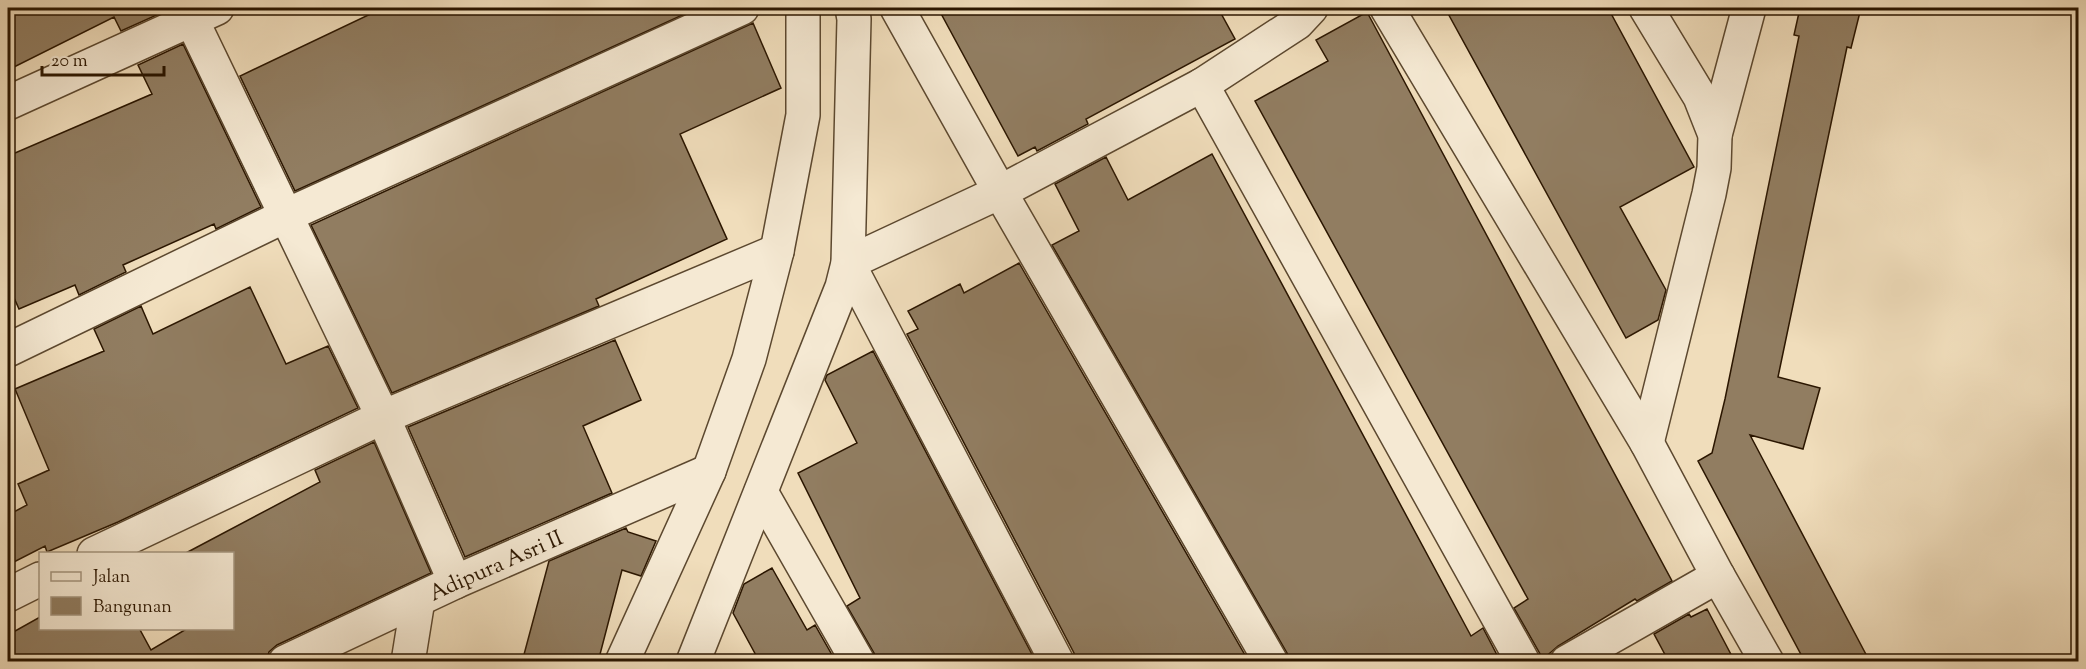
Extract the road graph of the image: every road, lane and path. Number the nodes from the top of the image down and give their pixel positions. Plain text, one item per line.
1 (742, 8) edge
2 (803, 8) edge
3 (852, 8) edge
4 (897, 8) edge
5 (1311, 8) edge
6 (1387, 8) edge
7 (1646, 8) edge
8 (1749, 8) edge
9 (198, 12) edge
10 (1202, 85) junction
11 (8, 103) edge
12 (1715, 135) junction
13 (1000, 192) junction
14 (287, 215) junction
15 (777, 251) junction
16 (848, 263) junction
17 (8, 350) edge
18 (383, 417) junction
19 (1647, 443) junction
20 (709, 471) junction
21 (761, 492) junction
22 (98, 552) edge
23 (1718, 576) junction
24 (39, 580) edge
25 (455, 582) junction
26 (8, 595) edge
27 (418, 600) junction
28 (285, 662) edge
29 (408, 662) edge
30 (622, 662) edge
31 (693, 662) edge
32 (858, 662) edge
33 (1057, 662) edge
34 (1271, 662) edge
35 (1523, 662) edge
36 (1567, 662) edge
37 (1767, 662) edge

1 - 14 street
2 - 15 street
3 - 16 street
4 - 13 street
5 - 10 street
6 - 19 street
7 - 12 street
8 - 12 street
9 - 11 street
9 - 14 street
10 - 13 street
10 - 35 street
12 - 19 street
13 - 16 street
13 - 34 street
14 - 17 street
14 - 18 street
15 - 18 street
15 - 20 street
16 - 21 street
16 - 33 street
18 - 22 street
18 - 25 street
19 - 23 street
20 - 25 street, Adipura Asri II
20 - 30 street
21 - 31 street
21 - 32 street
23 - 36 street
23 - 37 street
24 - 26 street
25 - 27 street, Adipura Asri II
27 - 28 street, Adipura Asri II
27 - 29 street

